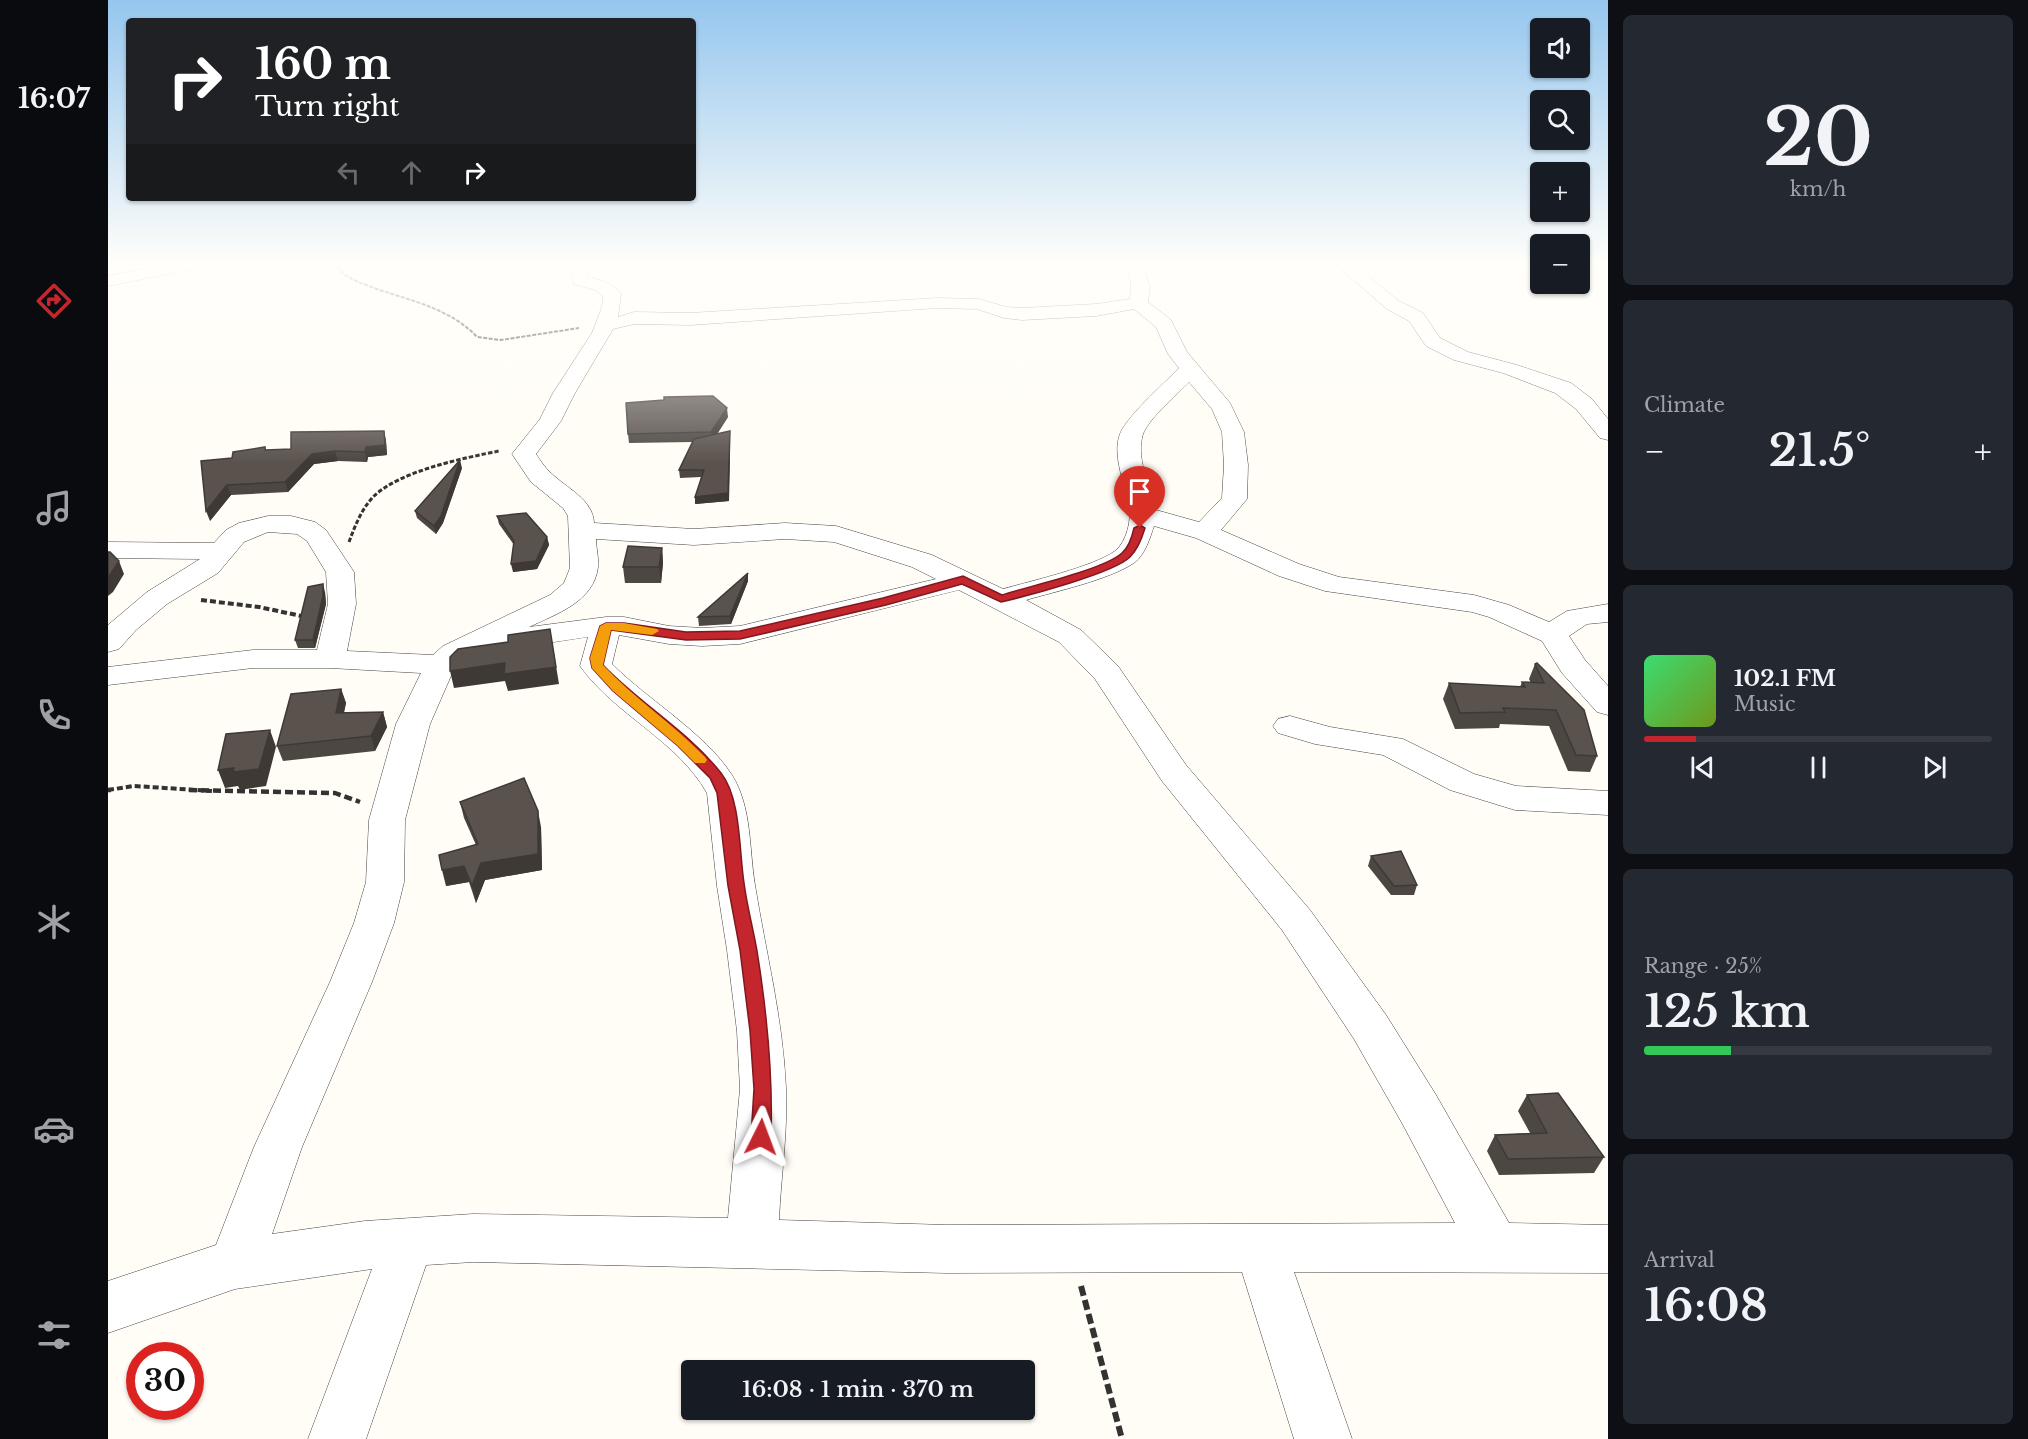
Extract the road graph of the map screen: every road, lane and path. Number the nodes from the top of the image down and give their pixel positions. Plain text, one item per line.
1 (470, 329) edge
2 (581, 329) edge
3 (602, 329) edge
4 (1166, 329) edge
5 (1425, 329) edge
6 (1190, 369) junction
7 (1608, 433) edge
8 (531, 441) junction
9 (1144, 515) junction
10 (584, 530) junction
11 (1205, 532) junction
12 (108, 550) edge
13 (221, 552) junction
14 (340, 572) junction
15 (963, 580) junction
16 (157, 598) junction
17 (1001, 599) junction
18 (1608, 613) edge
19 (339, 622) junction
20 (606, 626) junction
21 (1553, 634) junction
22 (108, 643) edge
23 (330, 659) junction
24 (447, 659) junction
25 (108, 676) edge
26 (1608, 705) edge
27 (1290, 726) dead end
28 (108, 790) edge
29 (1608, 803) edge
30 (387, 820) junction
31 (408, 1242) junction
32 (752, 1243) junction
33 (1495, 1247) junction
34 (1071, 1248) junction
35 (1260, 1248) junction
36 (1608, 1249) edge
37 (235, 1264) junction
38 (108, 1307) edge
39 (337, 1439) edge
40 (1122, 1439) edge
41 (1323, 1439) edge

1 - 2 path
3 - 8 street
4 - 6 street
5 - 7 street
6 - 9 street
6 - 11 street
8 - 10 street
8 - 14 path
9 - 11 street
9 - 17 street
10 - 15 street
10 - 24 street
11 - 21 street
12 - 13 street
13 - 14 street
13 - 16 street
14 - 19 street
15 - 17 street
15 - 20 street
16 - 19 path
16 - 22 street
17 - 33 street
18 - 21 street
19 - 23 street
20 - 24 street
20 - 32 street
21 - 26 street
23 - 24 street
23 - 25 street
24 - 30 street
27 - 29 street
28 - 30 path
30 - 37 street
31 - 32 street
31 - 37 street
31 - 39 street
32 - 34 street
33 - 35 street
33 - 36 street
34 - 35 street
34 - 40 path
35 - 41 street
37 - 38 street

